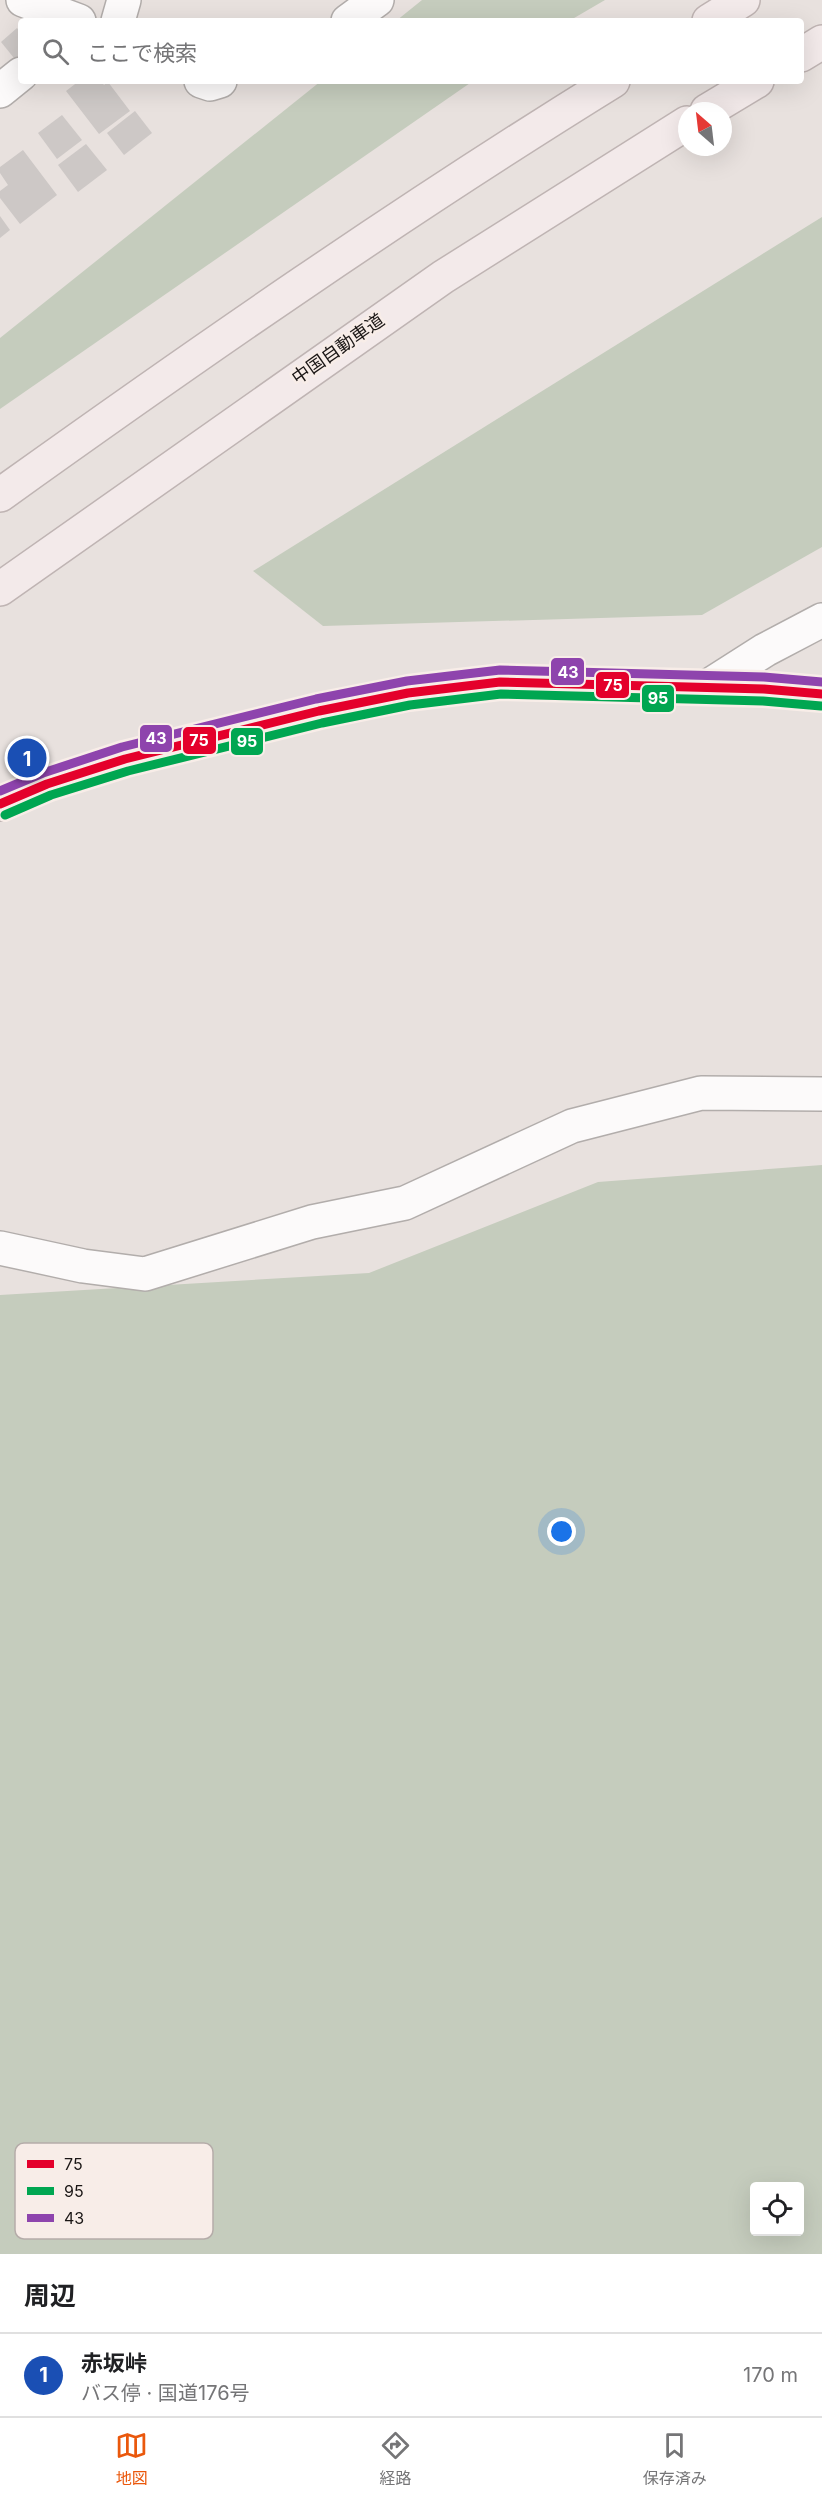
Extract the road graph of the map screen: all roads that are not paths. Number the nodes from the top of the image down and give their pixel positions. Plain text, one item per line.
1 (22, 0) edge
2 (124, 0) edge
3 (377, 0) edge
4 (743, 0) edge
5 (71, 18) edge
6 (119, 18) edge
7 (352, 18) edge
8 (715, 18) edge
9 (822, 42) edge
10 (804, 53) edge
11 (18, 76) edge
12 (608, 84) edge
13 (752, 84) edge
14 (0, 91) edge
15 (722, 102) edge
16 (678, 129) edge
17 (0, 495) edge
18 (0, 590) edge
19 (822, 620) edge
20 (707, 687) junction
21 (822, 694) edge
22 (0, 804) edge
23 (822, 1094) edge
24 (0, 1248) edge

1 - 5 street
2 - 6 street
3 - 7 street
4 - 8 highway
9 - 10 highway
11 - 14 street
12 - 17 highway
13 - 15 highway
16 - 18 highway, 中国自動車道
19 - 20 street
20 - 21 highway
20 - 22 highway
23 - 24 street

